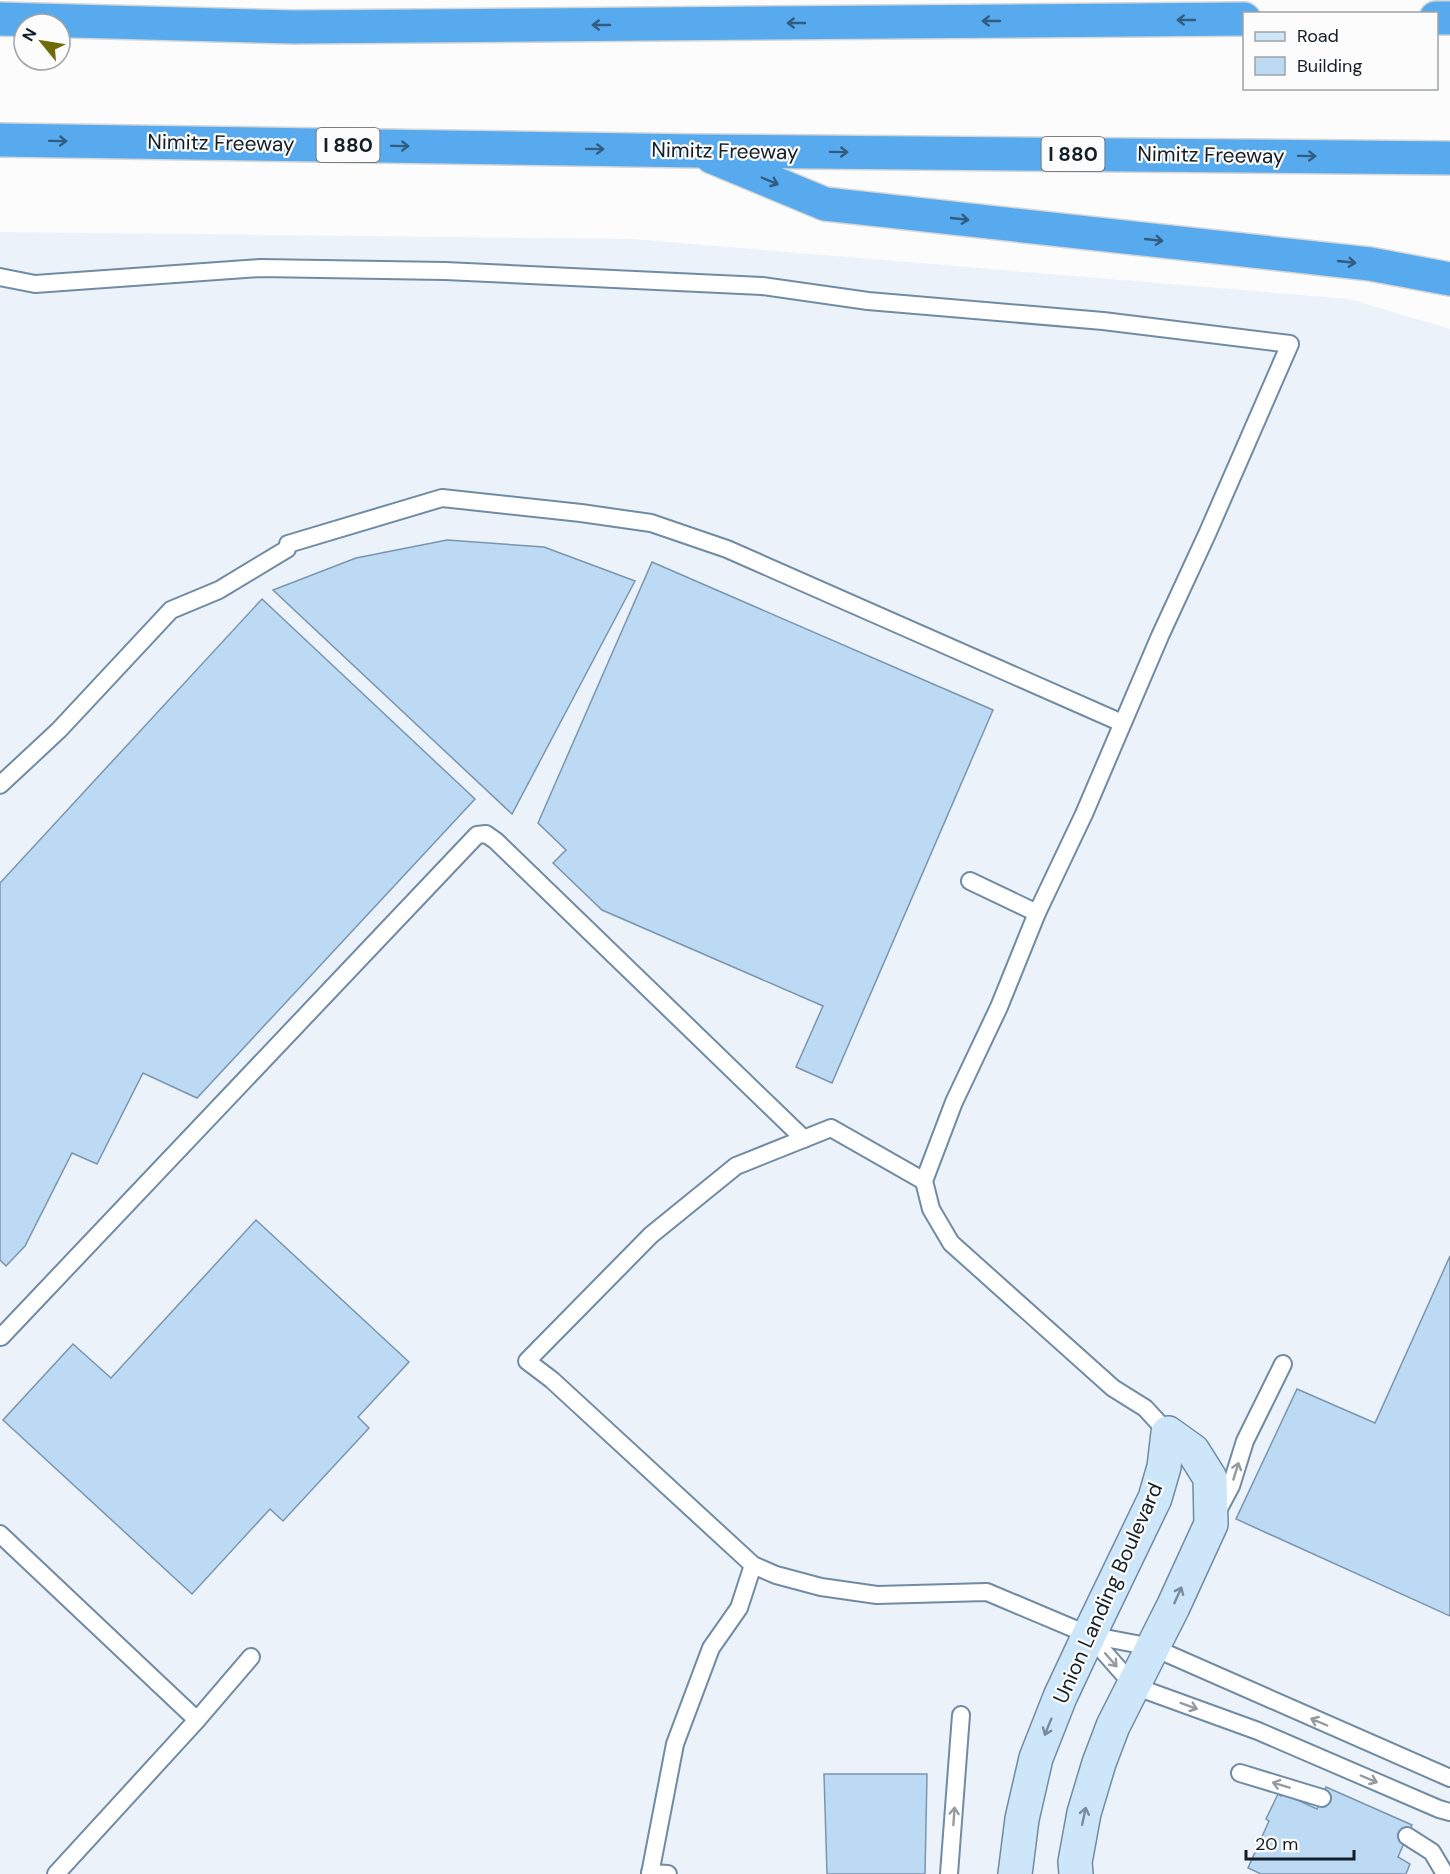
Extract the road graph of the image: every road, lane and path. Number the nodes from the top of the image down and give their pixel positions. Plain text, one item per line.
1 (0, 19) edge
2 (1243, 19) edge
3 (0, 140) edge
4 (697, 151) junction
5 (1450, 158) edge
6 (0, 277) edge
7 (1450, 279) edge
8 (1122, 723) junction
9 (0, 785) edge
10 (970, 881) dead end
11 (1037, 913) junction
12 (804, 1139) junction
13 (924, 1181) junction
14 (1, 1337) edge
15 (1283, 1364) dead end
16 (1168, 1433) junction
17 (1211, 1524) junction
18 (0, 1534) edge
19 (753, 1565) junction
20 (1089, 1635) junction
21 (1152, 1647) junction
22 (251, 1657) dead end
23 (1134, 1686) junction
24 (961, 1715) dead end
25 (197, 1720) junction
26 (1240, 1773) dead end
27 (1450, 1778) edge
28 (1322, 1798) dead end
29 (1450, 1812) edge
30 (1407, 1836) dead end
31 (56, 1874) edge
32 (650, 1874) edge
33 (669, 1874) edge
34 (949, 1874) edge
35 (1016, 1874) edge
36 (1076, 1874) edge
37 (1445, 1874) edge

2 -> 1 highway
3 -> 4 highway, Nimitz Freeway / I 880
4 -> 5 highway, Nimitz Freeway / I 880
4 -> 7 highway
6 - 8 lane
8 - 9 lane
8 - 11 lane
10 - 11 lane
11 - 13 lane
12 - 13 lane
12 - 14 lane
12 - 19 lane
13 - 16 lane
17 -> 15 lane
16 - 17 street
16 - 20 street, Union Landing Boulevard
21 -> 17 street
18 - 25 lane
19 - 20 lane
19 - 32 lane
20 - 21 lane
20 -> 23 lane
20 -> 35 street, Union Landing Boulevard
21 - 23 street
27 -> 21 lane
22 - 25 lane
23 -> 29 lane
36 -> 23 street
34 -> 24 lane
25 - 31 lane
28 -> 26 lane
30 - 37 lane
32 - 33 lane

